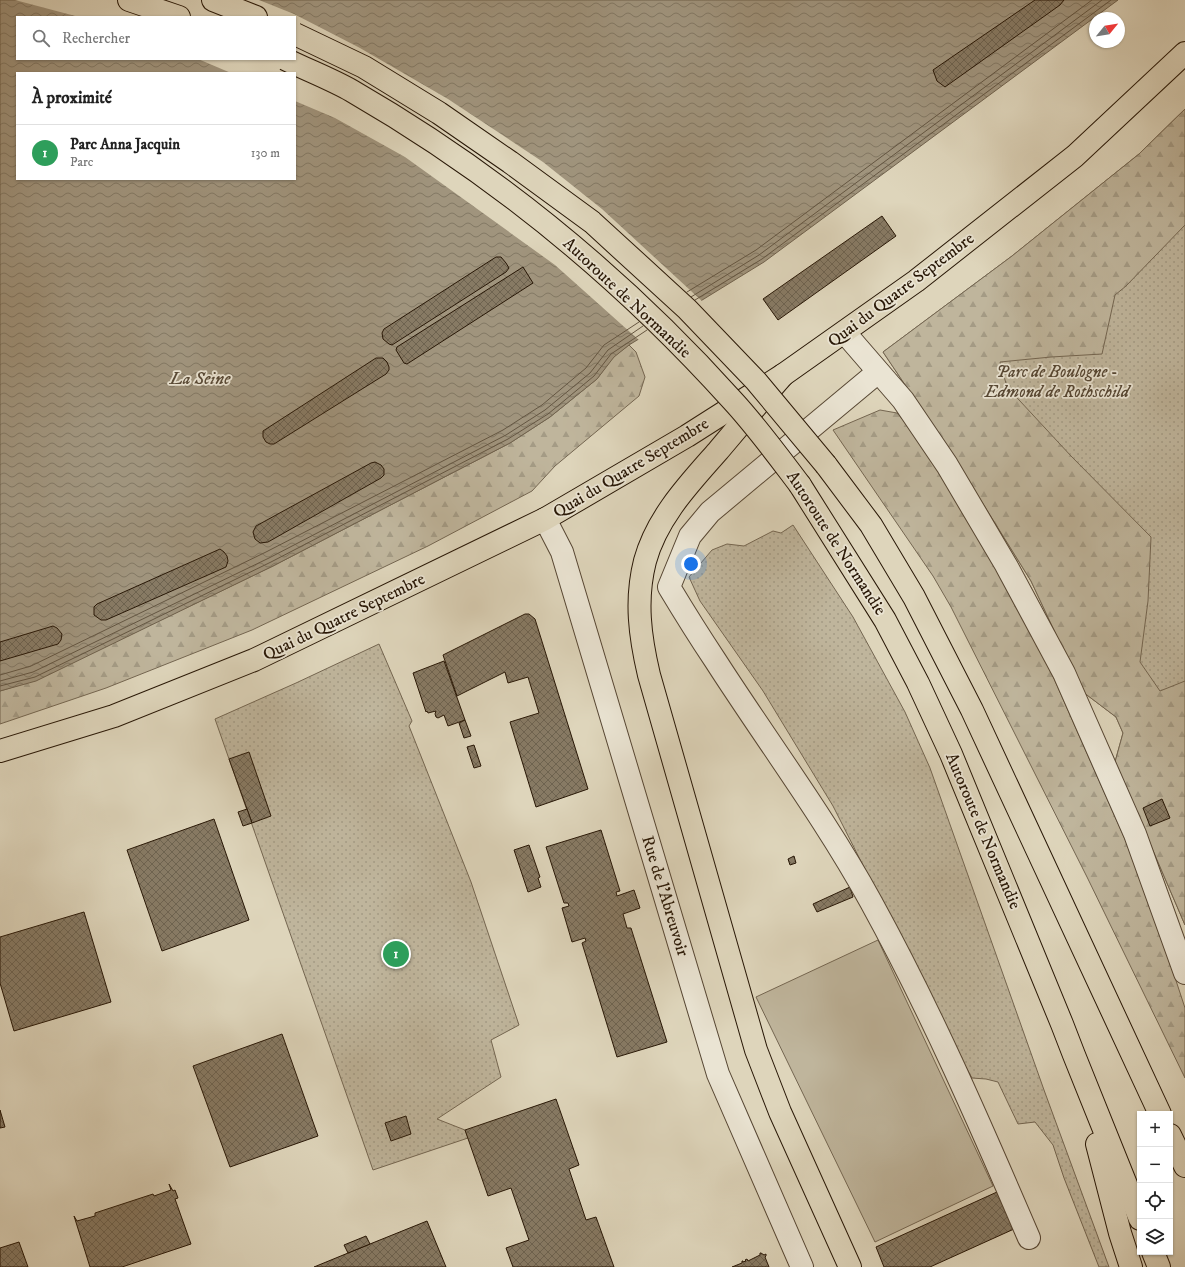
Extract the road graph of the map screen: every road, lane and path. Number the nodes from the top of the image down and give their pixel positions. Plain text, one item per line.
1 (129, 0) edge
2 (213, 0) edge
3 (176, 16) edge
4 (253, 16) edge
5 (296, 34) edge
6 (1185, 53) edge
7 (287, 60) edge
8 (845, 333) junction
9 (878, 372) junction
10 (783, 375) junction
11 (544, 519) junction
12 (0, 751) edge
13 (1185, 974) edge
14 (1074, 1055) junction
15 (1159, 1111) edge
16 (1173, 1141) edge
17 (1185, 1166) edge
18 (1137, 1212) edge
19 (1029, 1238) dead end
20 (1154, 1255) edge
21 (802, 1267) edge
22 (850, 1267) edge
23 (1131, 1267) edge
24 (1159, 1267) edge

1 - 3 main road
2 - 4 main road
5 - 15 main road, Autoroute de Normandie, bridge
6 - 8 main road, Quai du Quatre Septembre
7 - 14 main road, Autoroute de Normandie, bridge
8 - 9 street
8 - 10 main road, Quai du Quatre Septembre
9 - 13 street
9 - 19 street
10 - 11 main road, Quai du Quatre Septembre
10 - 22 main road
11 - 12 main road, Quai du Quatre Septembre
11 - 21 street, Rue de l'Abreuvoir
14 - 18 main road, Autoroute de Normandie
14 - 23 main road
16 - 17 main road
20 - 24 main road

